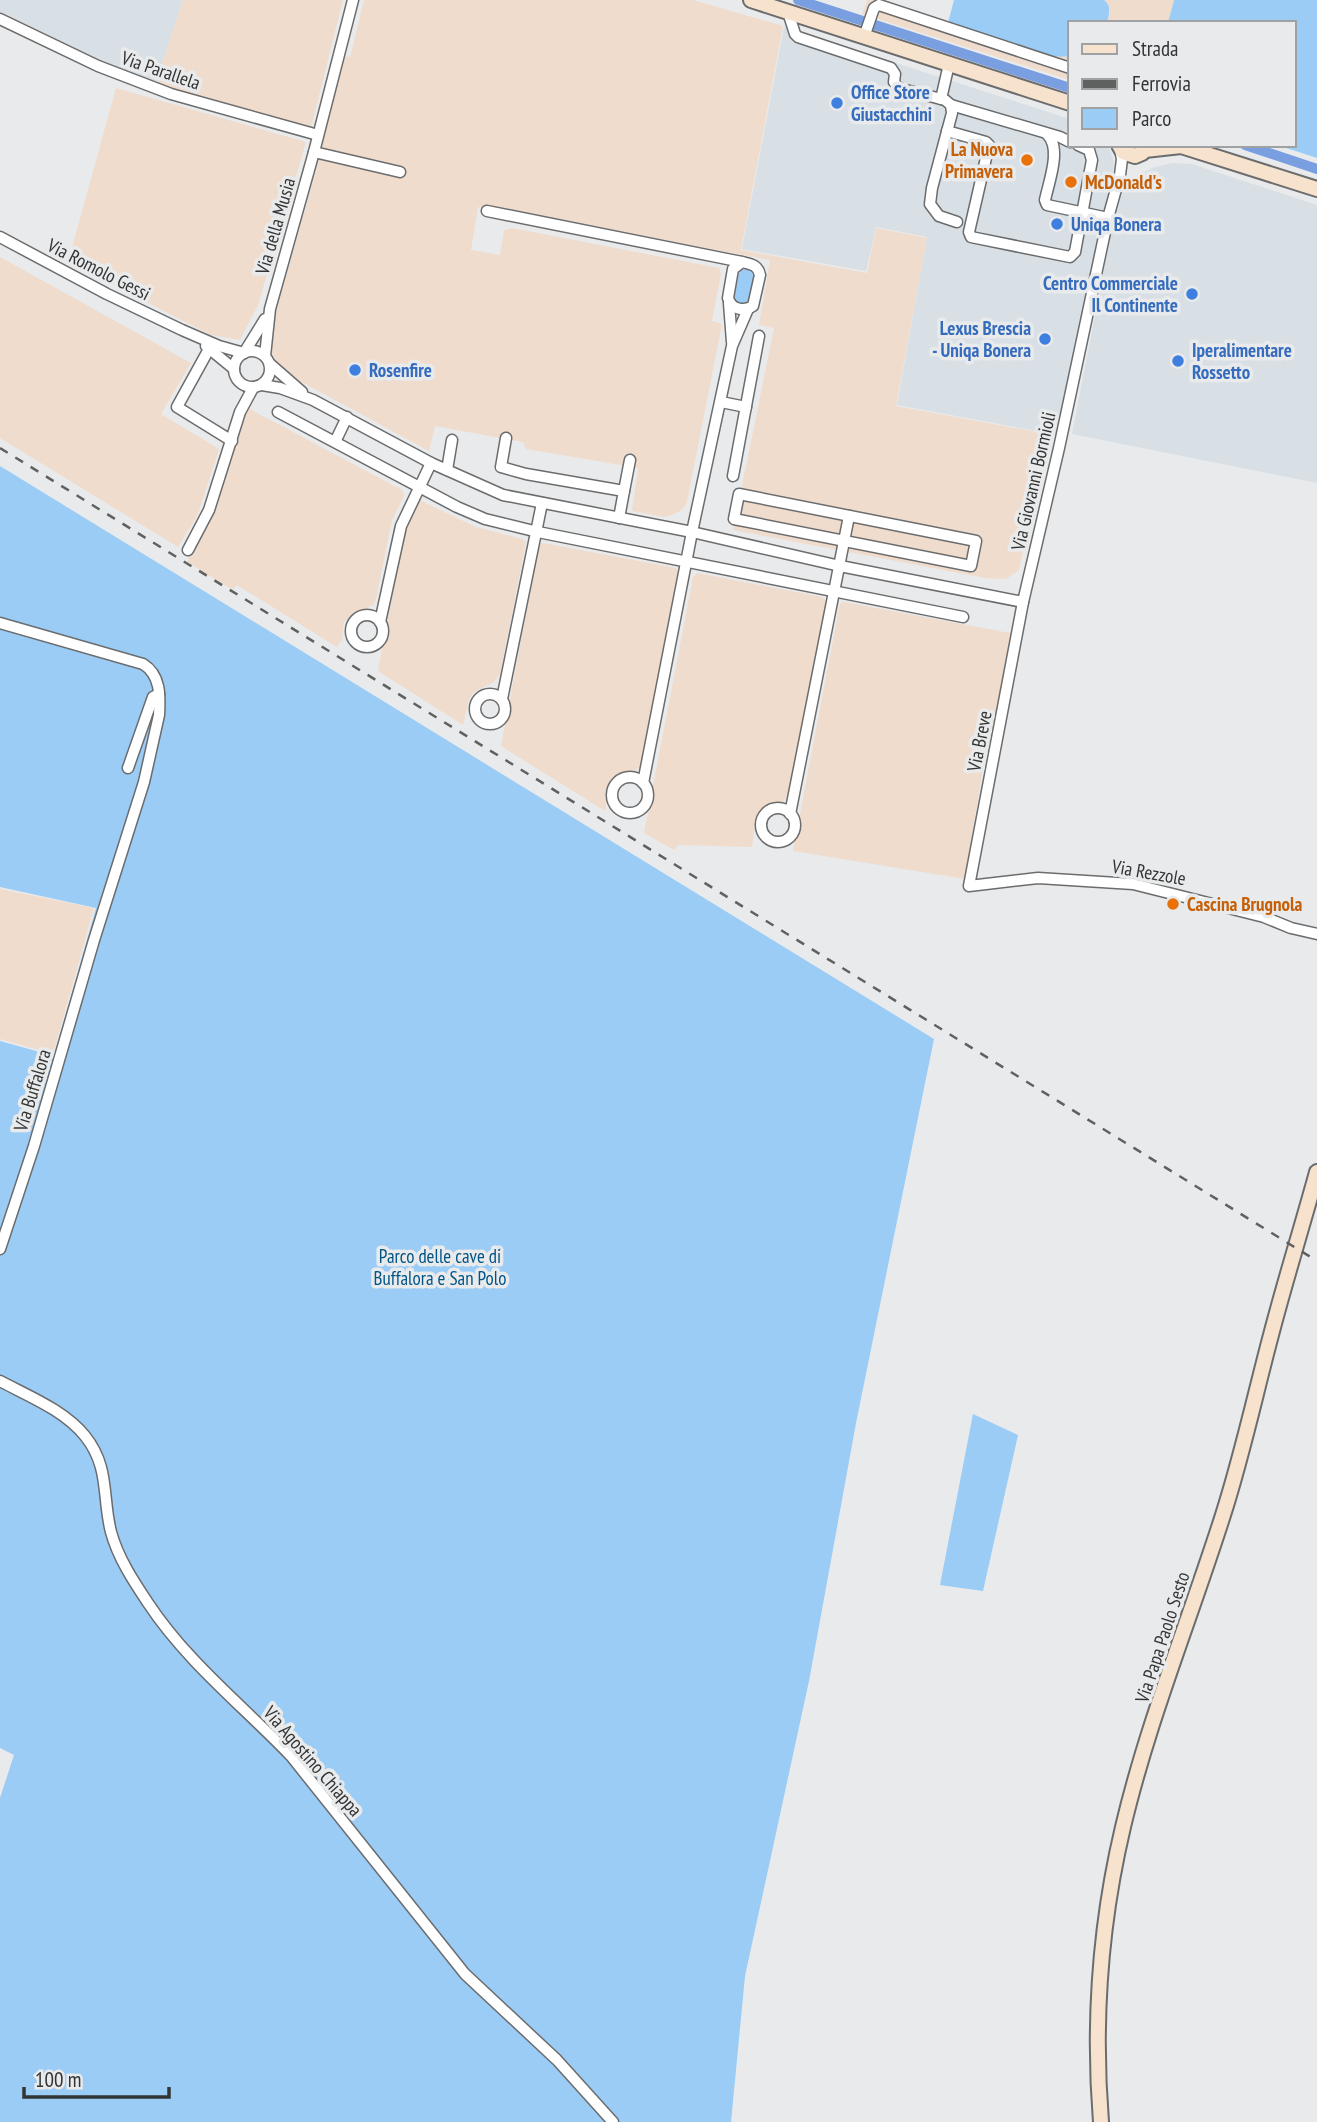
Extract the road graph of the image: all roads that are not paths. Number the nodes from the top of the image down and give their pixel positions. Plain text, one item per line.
1 (354, 0) edge
2 (751, 0) edge
3 (788, 12) junction
4 (0, 19) edge
5 (866, 32) junction
6 (949, 64) junction
7 (1068, 67) edge
8 (1016, 87) junction
9 (941, 99) junction
10 (1068, 102) edge
11 (951, 105) junction
12 (1068, 110) edge
13 (947, 131) junction
14 (1047, 134) junction
15 (318, 135) junction
16 (1068, 141) edge
17 (1068, 142) edge
18 (1082, 147) edge
19 (1120, 147) edge
20 (1170, 147) edge
21 (1182, 147) edge
22 (1055, 149) junction
23 (1144, 150) edge
24 (314, 152) junction
25 (400, 172) dead end
26 (1118, 186) junction
27 (1317, 189) edge
28 (487, 211) dead end
29 (1082, 213) junction
30 (1108, 218) junction
31 (957, 222) dead end
32 (0, 237) edge
33 (738, 266) junction
34 (729, 303) junction
35 (270, 309) junction
36 (748, 309) junction
37 (182, 330) junction
38 (759, 336) dead end
39 (732, 346) junction
40 (209, 349) junction
41 (244, 353) junction
42 (267, 360) junction
43 (234, 369) junction
44 (240, 383) junction
45 (257, 386) junction
46 (313, 400) junction
47 (721, 402) junction
48 (746, 407) junction
49 (240, 412) junction
50 (278, 412) dead end
51 (347, 417) junction
52 (506, 438) dead end
53 (452, 440) dead end
54 (232, 441) junction
55 (335, 442) junction
56 (630, 460) dead end
57 (431, 463) junction
58 (447, 470) junction
59 (733, 476) dead end
60 (419, 488) junction
61 (624, 491) junction
62 (542, 503) junction
63 (849, 516) junction
64 (619, 518) junction
65 (538, 532) junction
66 (692, 532) junction
67 (844, 541) junction
68 (188, 550) dead end
69 (686, 561) junction
70 (839, 566) junction
71 (835, 591) junction
72 (1023, 602) junction
73 (963, 617) dead end
74 (0, 622) edge
75 (380, 622) dead end
76 (159, 694) junction
77 (502, 699) dead end
78 (128, 768) dead end
79 (643, 783) dead end
80 (790, 814) dead end
81 (969, 886) joint
82 (1317, 934) edge
83 (1317, 1172) edge
84 (0, 1249) edge
85 (0, 1381) edge
86 (612, 2122) edge
87 (1101, 2122) edge

1 - 15 street, Via della Musia
2 - 3 street
3 - 5 street
3 - 9 street
4 - 15 street, Via Parallela
5 - 6 street
5 - 7 street
6 - 8 street
6 - 9 street
8 - 10 street
8 - 12 street
9 - 11 street
11 - 13 street
11 - 14 street
13 - 29 street
13 - 31 street
14 - 16 street
14 - 22 street
15 - 24 street, Via della Musia
17 - 22 street
18 - 29 street
19 - 23 street
19 - 26 street
20 - 23 street
21 - 27 street
22 - 29 street
23 - 26 street
24 - 25 street
24 - 35 street, Via della Musia
26 - 30 street, Via Giovanni Bormioli
28 - 33 street
29 - 30 street
30 - 72 street, Via Giovanni Bormioli
32 - 37 street, Via Romolo Gessi
33 - 34 street
33 - 36 street
34 - 36 street
34 - 39 street
35 - 41 street, Via della Musia
35 - 42 street, Via della Musia
36 - 39 street
37 - 40 street, Via Romolo Gessi
37 - 41 street, Via Romolo Gessi
38 - 48 street
39 - 47 street
40 - 43 street, Via Romolo Gessi
40 - 54 street
41 - 42 street
41 - 43 street, Via della Musia
42 - 45 street, Via della Musia
42 - 46 street
43 - 44 street, Via della Musia
44 - 45 street
44 - 49 street, Via della Musia
45 - 46 street
45 - 49 street, Via della Musia
46 - 51 street
47 - 48 street
47 - 66 street
48 - 59 street
49 - 54 street, Via della Musia
50 - 55 street
51 - 55 street
51 - 57 street
52 - 61 street
53 - 58 street
54 - 68 street, Via della Musia
55 - 60 street
56 - 61 street
57 - 58 street
57 - 60 street
58 - 62 street
60 - 65 street
60 - 75 street
61 - 64 street
62 - 64 street
62 - 65 street
63 - 67 street
63 - 67 street
63 - 67 street
64 - 66 street
65 - 69 street
65 - 77 street
66 - 69 street
66 - 70 street
67 - 70 street
69 - 71 street
69 - 79 street
70 - 71 street
70 - 72 street
71 - 73 street
71 - 80 street
72 - 81 street, Via Breve
74 - 76 street
76 - 78 street
76 - 84 street, Via Buffalora
81 - 82 street, Via Rezzole
83 - 87 street, Via Papa Paolo Sesto
85 - 86 street, Via Agostino Chiappa

